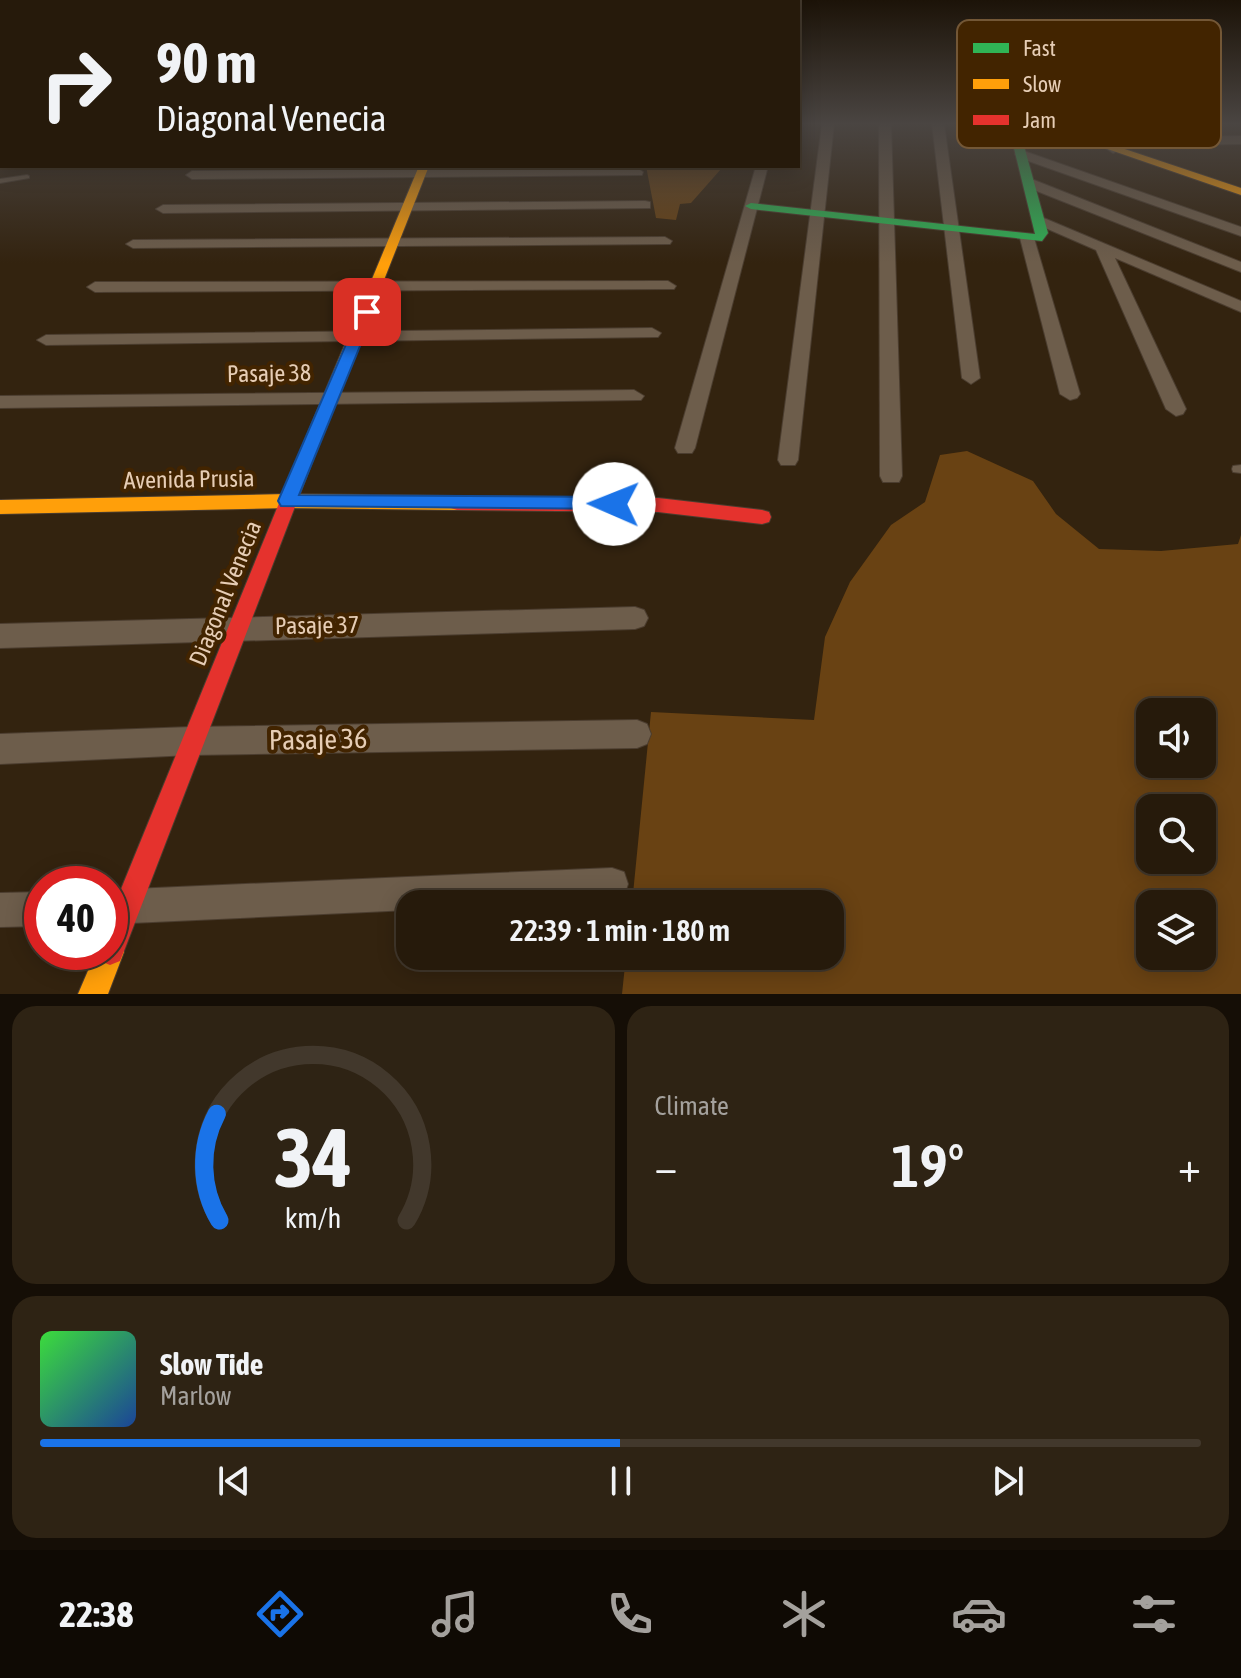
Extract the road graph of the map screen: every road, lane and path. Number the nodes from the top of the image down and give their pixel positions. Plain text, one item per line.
1 (405, 170) edge
2 (423, 170) edge
3 (464, 170) edge
4 (761, 170) edge
5 (822, 170) edge
6 (885, 170) edge
7 (945, 170) edge
8 (1026, 170) edge
9 (1067, 170) edge
10 (1192, 170) edge
11 (637, 172) dead end
12 (192, 175) dead end
13 (27, 177) dead end
14 (0, 181) edge
15 (1029, 183) junction
16 (1241, 192) edge
17 (645, 205) dead end
18 (751, 206) junction
19 (409, 207) junction
20 (163, 209) dead end
21 (816, 213) junction
22 (1039, 220) junction
23 (885, 222) junction
24 (953, 229) junction
25 (1241, 232) edge
26 (1027, 238) junction
27 (665, 241) dead end
28 (133, 244) dead end
29 (395, 244) junction
30 (1103, 248) junction
31 (1241, 267) edge
32 (377, 286) junction
33 (668, 286) dead end
34 (95, 287) dead end
35 (1241, 307) edge
36 (652, 333) dead end
37 (356, 337) junction
38 (46, 340) dead end
39 (971, 378) dead end
40 (1070, 394) dead end
41 (634, 396) dead end
42 (330, 399) junction
43 (0, 402) edge
44 (1176, 409) dead end
45 (685, 448) dead end
46 (788, 460) dead end
47 (891, 476) dead end
48 (287, 501) junction
49 (0, 507) edge
50 (762, 517) dead end
51 (635, 618) dead end
52 (238, 627) junction
53 (0, 636) edge
54 (637, 734) dead end
55 (191, 741) junction
56 (0, 749) edge
57 (612, 884) dead end
58 (128, 886) edge
59 (128, 907) edge
60 (24, 909) edge
61 (0, 910) edge
62 (103, 970) edge
63 (93, 994) edge

1 - 12 street
2 - 19 street, Diagonal Venecia
3 - 11 street
4 - 18 street
5 - 21 street
6 - 23 street
7 - 24 street
8 - 15 street
9 - 25 street
10 - 16 street
13 - 14 lane
15 - 22 street
15 - 31 street
17 - 19 street
18 - 21 street
18 - 45 street
19 - 20 street
19 - 29 street, Diagonal Venecia
21 - 23 street
21 - 46 street
22 - 26 street
22 - 30 street
23 - 24 street
23 - 47 street
24 - 26 street
24 - 39 street
26 - 40 street
27 - 29 street
28 - 29 street
29 - 32 street, Diagonal Venecia
30 - 35 street
30 - 44 street
32 - 33 street
32 - 34 street
32 - 37 street, Diagonal Venecia
36 - 37 street
37 - 38 street
37 - 42 street, Diagonal Venecia
41 - 42 street, Pasaje 38
42 - 43 street, Pasaje 38
42 - 48 street, Diagonal Venecia
48 - 49 street, Avenida Prusia
48 - 50 street, Avenida Prusia
48 - 52 street, Diagonal Venecia
51 - 52 street, Pasaje 37
52 - 53 street, Pasaje 37
52 - 55 street, Diagonal Venecia
54 - 55 street, Pasaje 36
55 - 56 street, Pasaje 36
55 - 58 street, Diagonal Venecia
57 - 59 street
60 - 61 street
62 - 63 street, Diagonal Venecia

